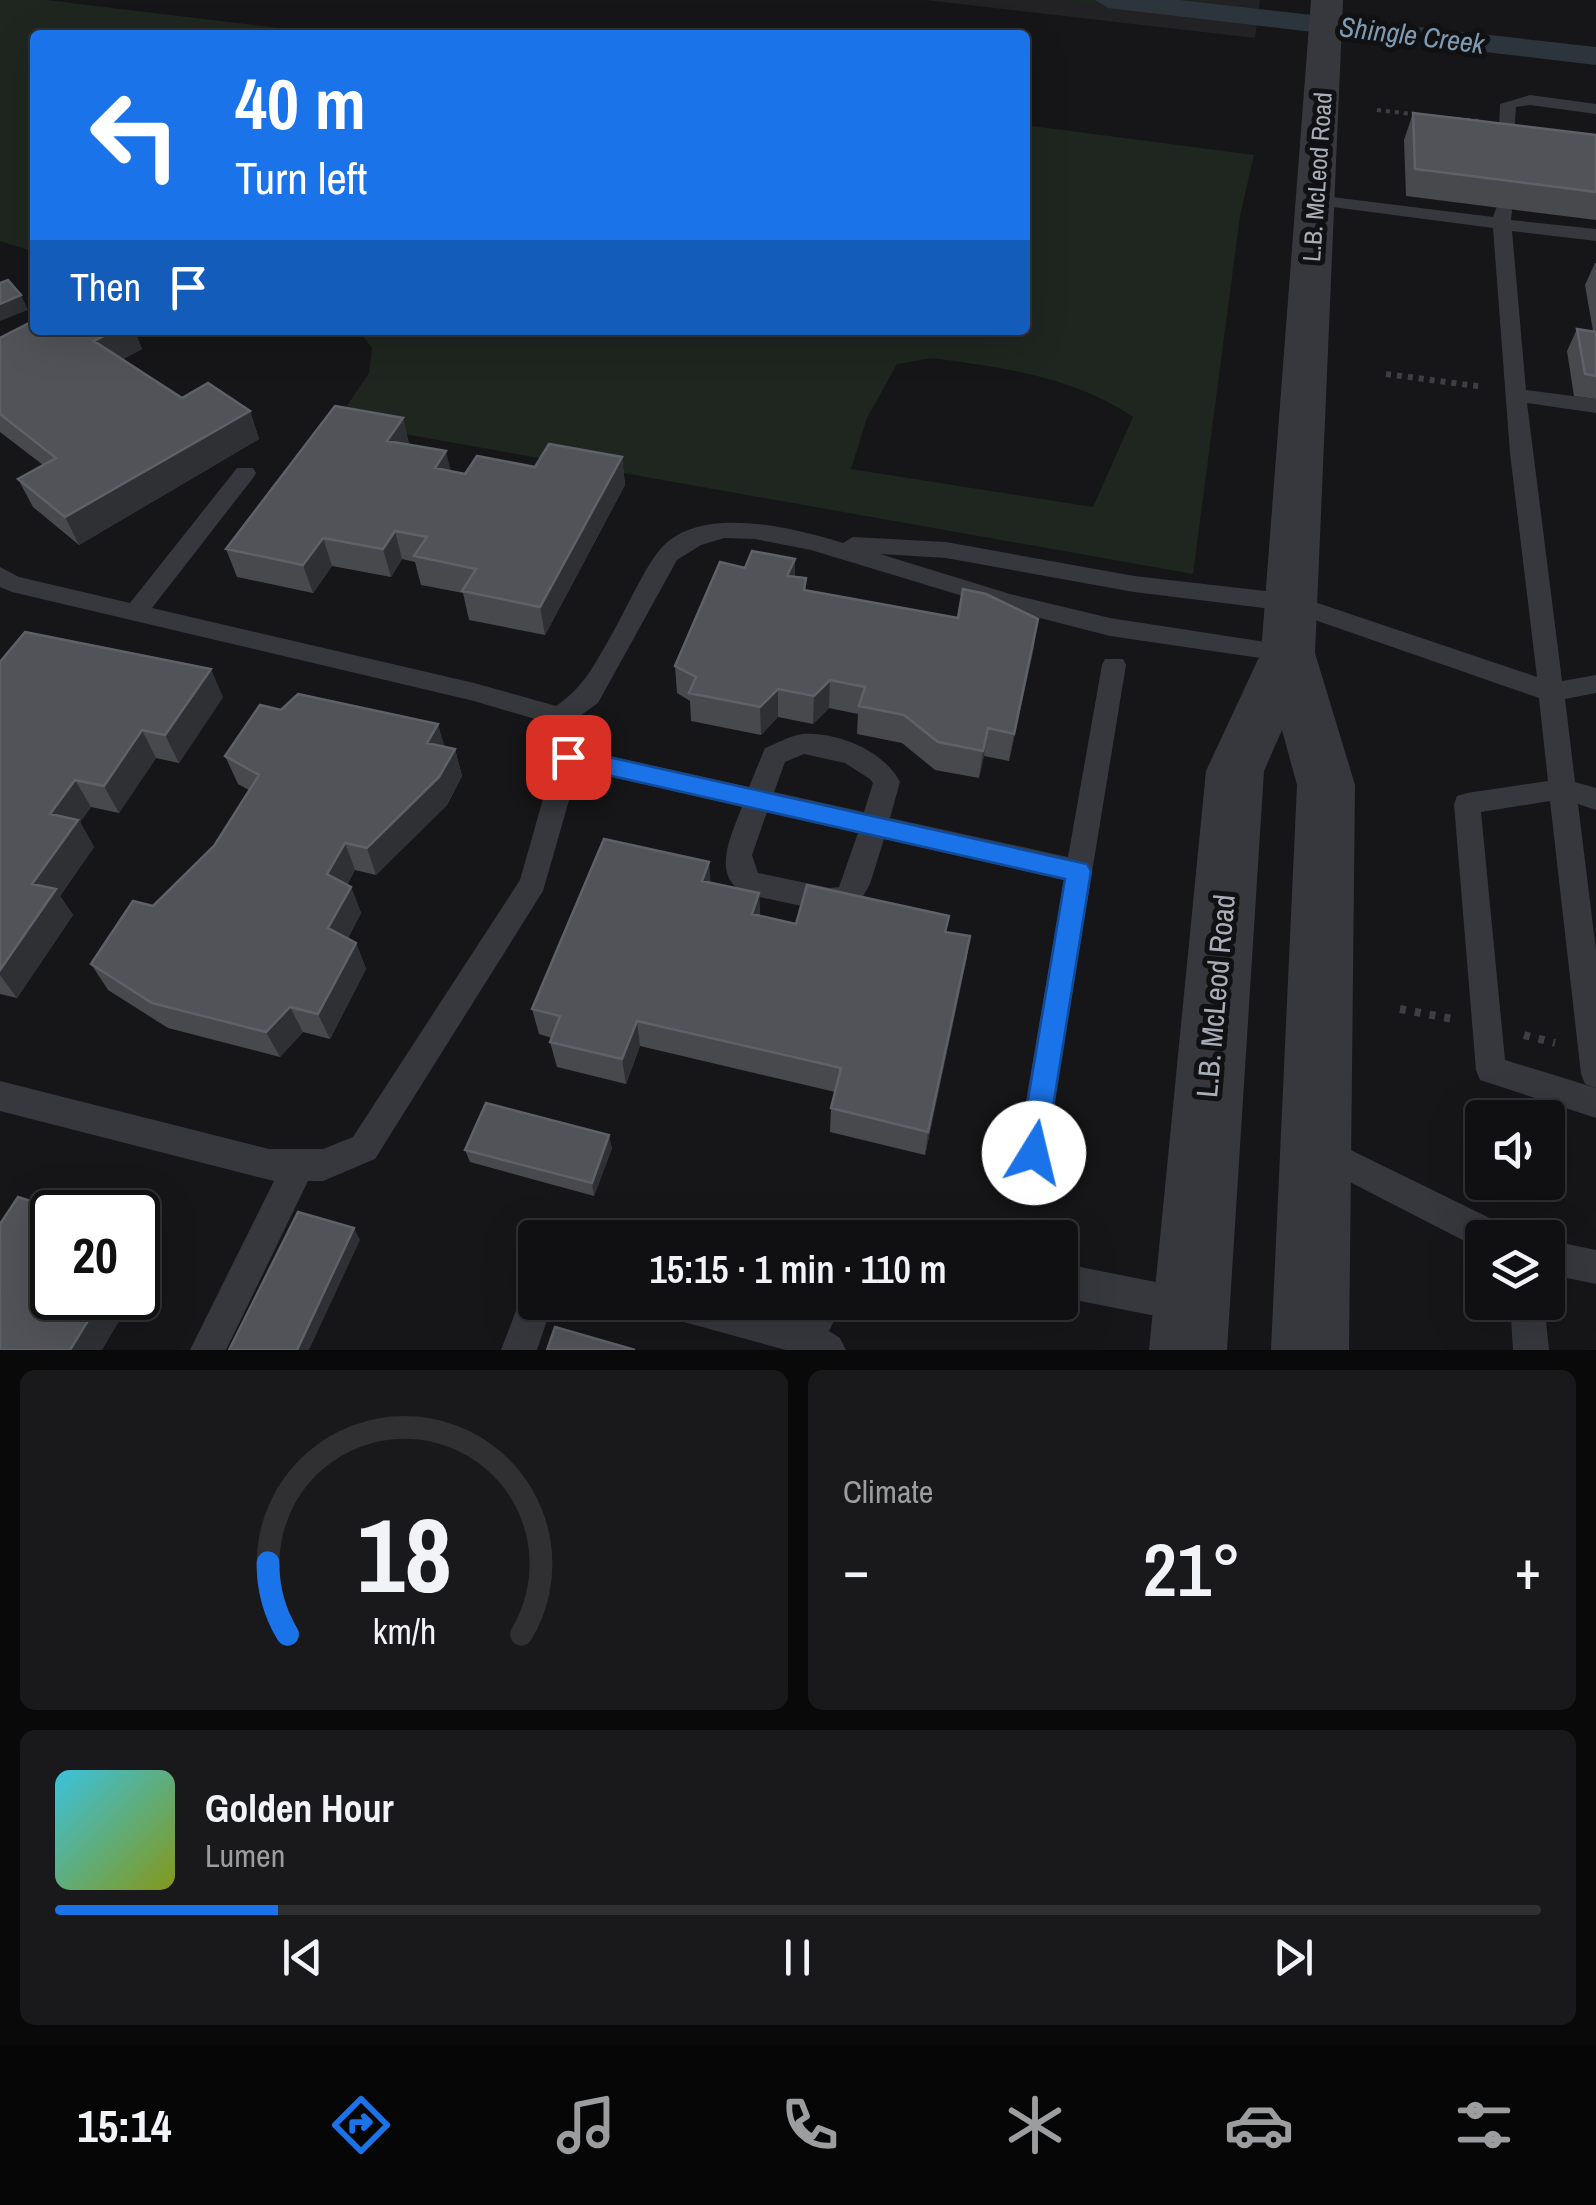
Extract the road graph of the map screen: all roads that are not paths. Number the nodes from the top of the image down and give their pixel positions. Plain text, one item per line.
1 (1328, 0) edge
2 (1596, 108) edge
3 (1504, 138) edge
4 (1316, 200) junction
5 (1502, 217) junction
6 (1596, 235) edge
7 (1516, 394) junction
8 (1596, 406) edge
9 (245, 474) dead end
10 (812, 542) junction
11 (4, 586) edge
12 (135, 613) junction
13 (1290, 628) junction
14 (1114, 666) dead end
15 (1596, 684) edge
16 (1550, 692) junction
17 (559, 717) junction
18 (568, 757) junction
19 (1562, 789) junction
20 (1596, 799) edge
21 (758, 800) junction
22 (875, 825) junction
23 (1078, 871) junction
24 (1596, 1074) edge
25 (0, 1096) edge
26 (1596, 1103) edge
27 (1315, 1148) junction
28 (1034, 1153) dead end
29 (300, 1164) junction
30 (1465, 1223) edge
31 (1565, 1261) edge
32 (1596, 1267) edge
33 (1078, 1287) edge
34 (530, 1320) edge
35 (735, 1320) edge
36 (1528, 1320) edge
37 (1190, 1328) edge
38 (817, 1344) edge
39 (208, 1350) edge
40 (519, 1350) edge
41 (1310, 1350) edge
42 (1531, 1350) edge

1 - 4 street, L.B. McLeod Road
2 - 3 lane
4 - 5 lane
4 - 13 street, L.B. McLeod Road
5 - 6 lane
5 - 7 lane
7 - 8 lane
7 - 16 lane
9 - 12 lane
10 - 13 lane
10 - 13 lane
10 - 17 lane
11 - 12 lane
12 - 17 lane
13 - 16 lane
13 - 27 street, L.B. McLeod Road
13 - 37 street, L.B. McLeod Road
14 - 23 lane
15 - 16 lane
16 - 19 lane
17 - 18 lane
18 - 21 lane
18 - 29 lane
19 - 20 lane
19 - 24 lane
19 - 26 lane
21 - 22 lane
21 - 22 lane
21 - 22 lane
22 - 23 lane
23 - 28 lane
25 - 29 lane
27 - 30 lane
27 - 41 street, L.B. McLeod Road
29 - 39 lane
31 - 32 lane
33 - 37 lane
34 - 40 lane
35 - 38 lane
36 - 42 lane

